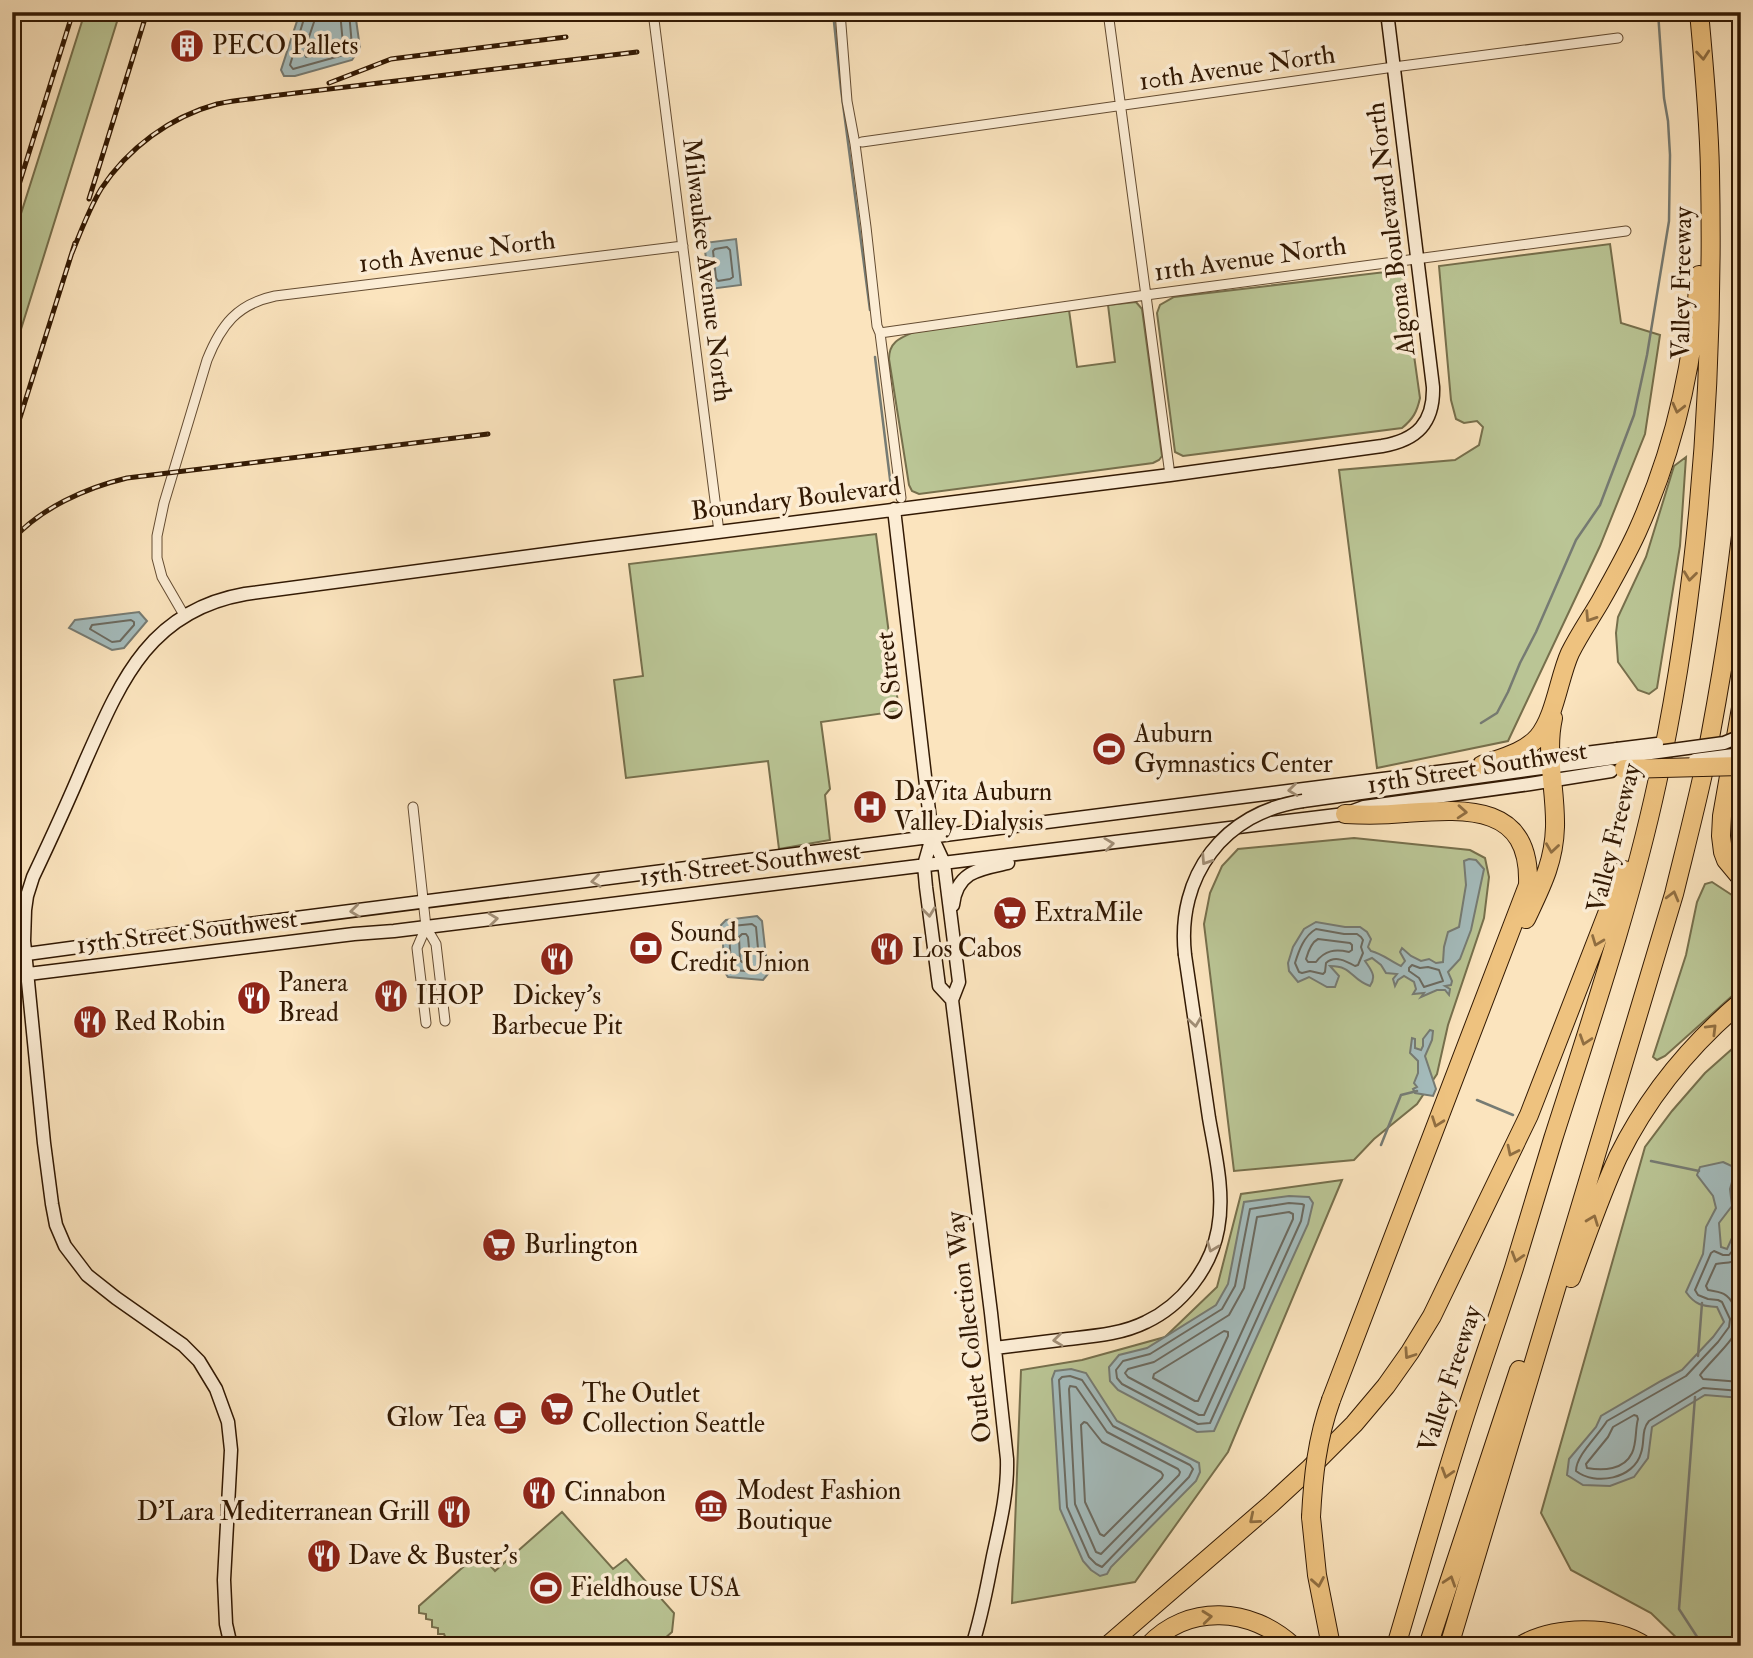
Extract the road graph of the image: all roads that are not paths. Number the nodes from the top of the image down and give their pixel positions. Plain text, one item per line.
1 (16, 12) edge
2 (653, 12) edge
3 (840, 12) edge
4 (1108, 12) edge
5 (1387, 12) edge
6 (1699, 12) edge
7 (12, 23) edge
8 (1618, 38) dead end
9 (1394, 67) junction
10 (1706, 97) junction
11 (1121, 107) junction
12 (862, 142) dead end
13 (1626, 231) dead end
14 (683, 246) junction
15 (1417, 258) junction
16 (1146, 295) junction
17 (880, 333) junction
18 (1414, 434) joint
19 (1170, 475) junction
20 (901, 498) dead end
21 (894, 509) junction
22 (719, 533) junction
23 (1741, 536) edge
24 (184, 615) junction
25 (1564, 667) junction
26 (1741, 708) edge
27 (1741, 735) edge
28 (1741, 754) edge
29 (1617, 762) junction
30 (1482, 765) junction
31 (1741, 766) edge
32 (1551, 768) junction
33 (1656, 785) junction
34 (413, 807) dead end
35 (1345, 814) junction
36 (932, 837) junction
37 (1066, 849) junction
38 (944, 863) junction
39 (924, 865) junction
40 (1741, 878) edge
41 (423, 902) junction
42 (426, 927) junction
43 (953, 934) junction
44 (19, 955) edge
45 (27, 974) junction
46 (12, 976) edge
47 (952, 1000) junction
48 (1741, 1002) edge
49 (445, 1021) dead end
50 (426, 1023) dead end
51 (1461, 1059) junction
52 (1597, 1149) junction
53 (995, 1348) junction
54 (1501, 1468) junction
55 (231, 1646) edge
56 (972, 1646) edge
57 (1107, 1646) edge
58 (1148, 1646) edge
59 (1293, 1646) edge
60 (1331, 1646) edge
61 (1396, 1646) edge
62 (1428, 1646) edge
63 (1449, 1646) edge
64 (1520, 1646) edge
65 (1645, 1646) edge

1 - 7 street
2 - 14 street, Milwaukee Avenue North
3 - 17 street
4 - 11 street
5 - 9 main road, Algona Boulevard North
6 -> 10 highway, Valley Freeway
8 - 9 street, 10th Avenue North
9 - 11 street, 10th Avenue North
9 - 15 main road, Algona Boulevard North
10 -> 25 highway
10 -> 33 highway, Valley Freeway
11 - 12 street, 10th Avenue North
11 - 16 street
13 - 15 street, 11th Avenue North
14 - 22 street, Milwaukee Avenue North
14 - 24 street, 10th Avenue North
15 - 16 street, 11th Avenue North
15 - 18 main road, Algona Boulevard North
16 - 17 street, 11th Avenue North
16 - 19 street
17 - 20 street
18 - 19 main road, Boundary Boulevard
19 - 21 main road, Boundary Boulevard
21 - 22 main road, Boundary Boulevard
21 - 36 main road, O Street
22 - 24 main road, Boundary Boulevard
52 -> 23 highway
24 - 44 main road, Boundary Boulevard
25 - 30 highway
25 - 32 highway
26 - 40 highway
27 - 29 main road, 15th Street Southwest, bridge
28 - 29 main road, 15th Street Southwest, bridge
29 - 31 highway, bridge
29 - 32 main road, 15th Street Southwest
29 - 32 main road, 15th Street Southwest
30 - 32 main road, 15th Street Southwest
30 -> 36 main road, 15th Street Southwest
32 - 35 main road, 15th Street Southwest
32 -> 51 highway
32 -> 53 main road, bridge
33 -> 57 highway
33 -> 61 highway, Valley Freeway
34 - 41 street
37 -> 35 main road, 15th Street Southwest
35 -> 51 highway
36 - 38 main road, O Street
36 - 39 main road, O Street
36 -> 41 main road, 15th Street Southwest
37 - 38 main road, 15th Street Southwest
37 - 43 main road
38 - 39 main road, 15th Street Southwest
38 - 43 main road, Outlet Collection Way
42 -> 39 main road, 15th Street Southwest
39 -> 47 main road, Outlet Collection Way
41 - 42 street
41 -> 44 main road, 15th Street Southwest
42 - 45 main road, 15th Street Southwest
42 - 49 street
42 - 50 street
43 - 47 main road, Outlet Collection Way
44 - 45 main road, Boundary Boulevard
45 - 46 main road, 15th Street Southwest
45 - 55 main road
47 - 53 main road, Outlet Collection Way
54 -> 48 highway
51 -> 60 highway, bridge
52 - 54 highway
62 -> 52 highway
53 - 56 main road, Outlet Collection Way
54 - 63 highway
58 -> 59 highway
64 - 65 highway

